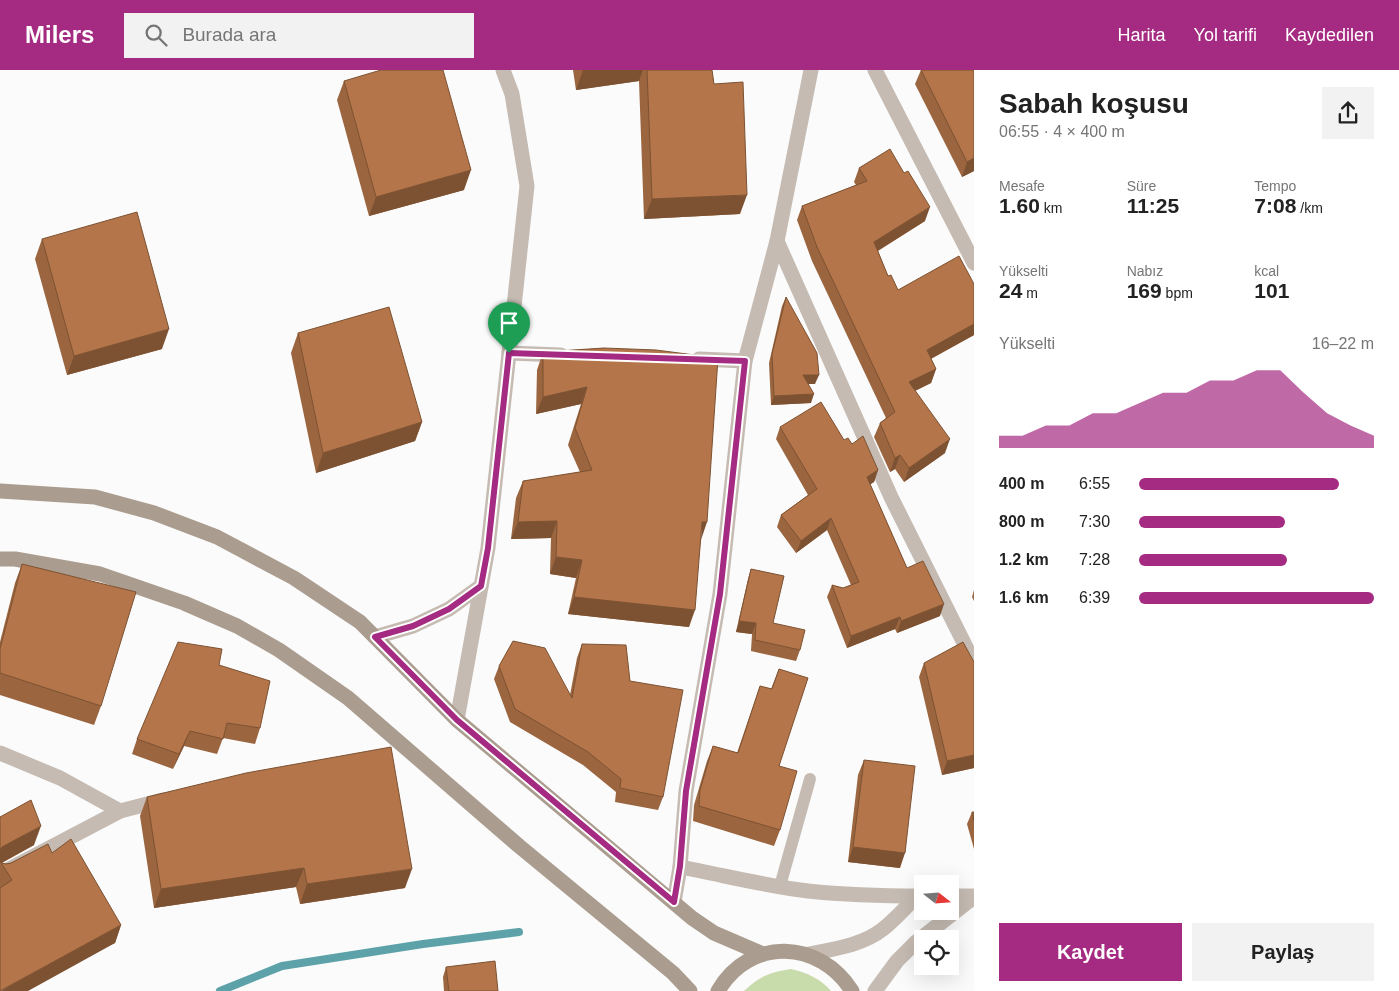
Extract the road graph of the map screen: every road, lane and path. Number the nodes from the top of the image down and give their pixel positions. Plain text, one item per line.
1 (503, 70) edge
2 (811, 70) edge
3 (876, 70) edge
4 (777, 241) junction
5 (974, 263) edge
6 (509, 353) junction
7 (578, 355) edge
8 (686, 359) edge
9 (745, 361) junction
10 (0, 492) edge
11 (0, 559) edge
12 (481, 586) junction
13 (375, 637) junction
14 (974, 663) edge
15 (457, 720) junction
16 (401, 745) junction
17 (381, 749) edge
18 (0, 753) edge
19 (810, 779) dead end
20 (178, 797) edge
21 (120, 811) junction
22 (680, 866) junction
23 (0, 874) edge
24 (780, 886) junction
25 (914, 896) edge
26 (959, 896) edge
27 (974, 897) edge
28 (674, 902) junction
29 (914, 902) edge
30 (763, 954) junction
31 (809, 954) junction
32 (690, 991) edge
33 (718, 991) edge
34 (852, 991) edge
35 (875, 991) edge

1 - 6 street
2 - 4 street
3 - 5 street
4 - 9 street
4 - 14 street
6 - 7 street
6 - 12 street
8 - 9 street
9 - 22 street
10 - 13 main road
11 - 16 main road
12 - 13 street
12 - 15 street
13 - 15 main road
15 - 28 main road
16 - 17 street
16 - 32 main road
18 - 21 street
19 - 24 lane
20 - 21 street
21 - 23 street
22 - 24 street
22 - 28 street
24 - 25 street
26 - 27 street
27 - 35 street
28 - 30 main road
29 - 31 street
30 - 31 main road
30 - 33 main road
31 - 34 main road

